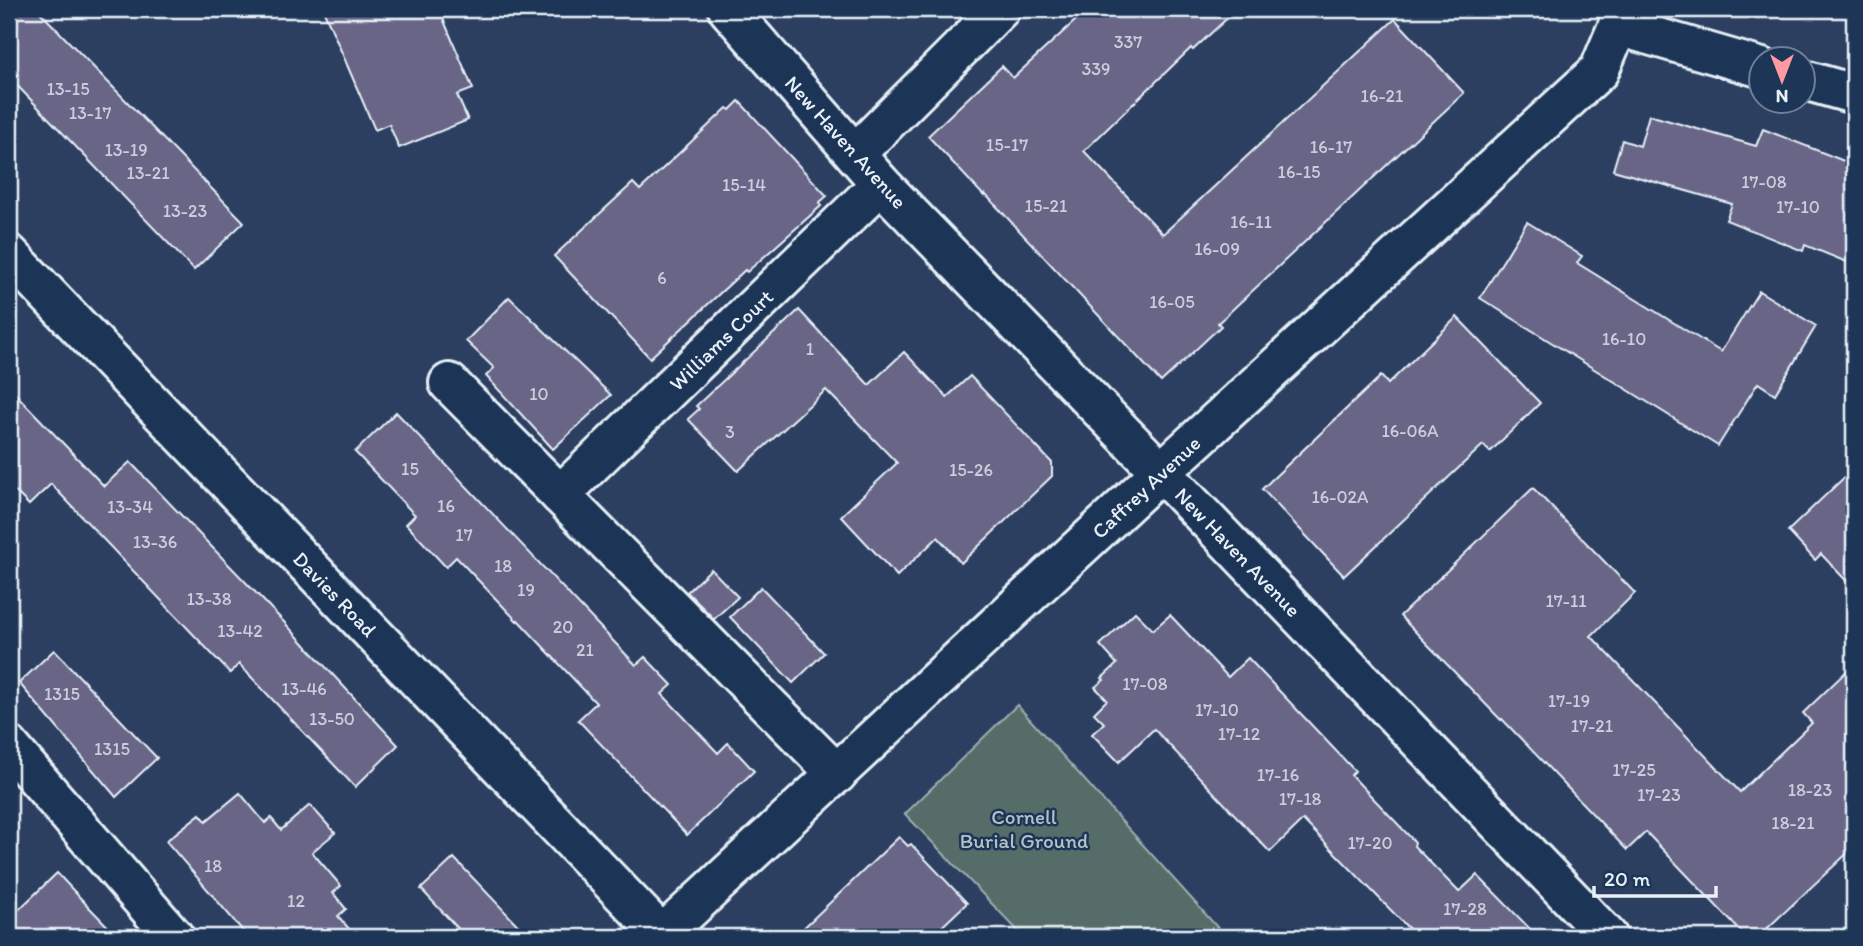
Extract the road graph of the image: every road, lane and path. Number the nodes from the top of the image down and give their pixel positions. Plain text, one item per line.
1 (1000, 9) edge
2 (736, 12) edge
3 (1620, 17) edge
4 (1748, 63) edge
5 (1818, 84) edge
6 (1854, 94) edge
7 (856, 154) junction
8 (881, 184) junction
9 (9, 254) edge
10 (449, 383) dead end
11 (1161, 472) junction
12 (561, 495) junction
13 (9, 746) edge
14 (837, 774) junction
15 (661, 936) edge
16 (174, 937) edge
17 (1608, 937) edge

1 - 7 street
2 - 7 street, New Haven Avenue
3 - 4 street
3 - 11 street, Caffrey Avenue
5 - 6 street
7 - 8 street, New Haven Avenue
8 - 11 street, New Haven Avenue
8 - 12 street, Williams Court
9 - 15 street, Davies Road
10 - 12 street
11 - 14 street, Caffrey Avenue
11 - 17 street, New Haven Avenue
12 - 14 street
13 - 16 street
14 - 15 street, Caffrey Avenue

